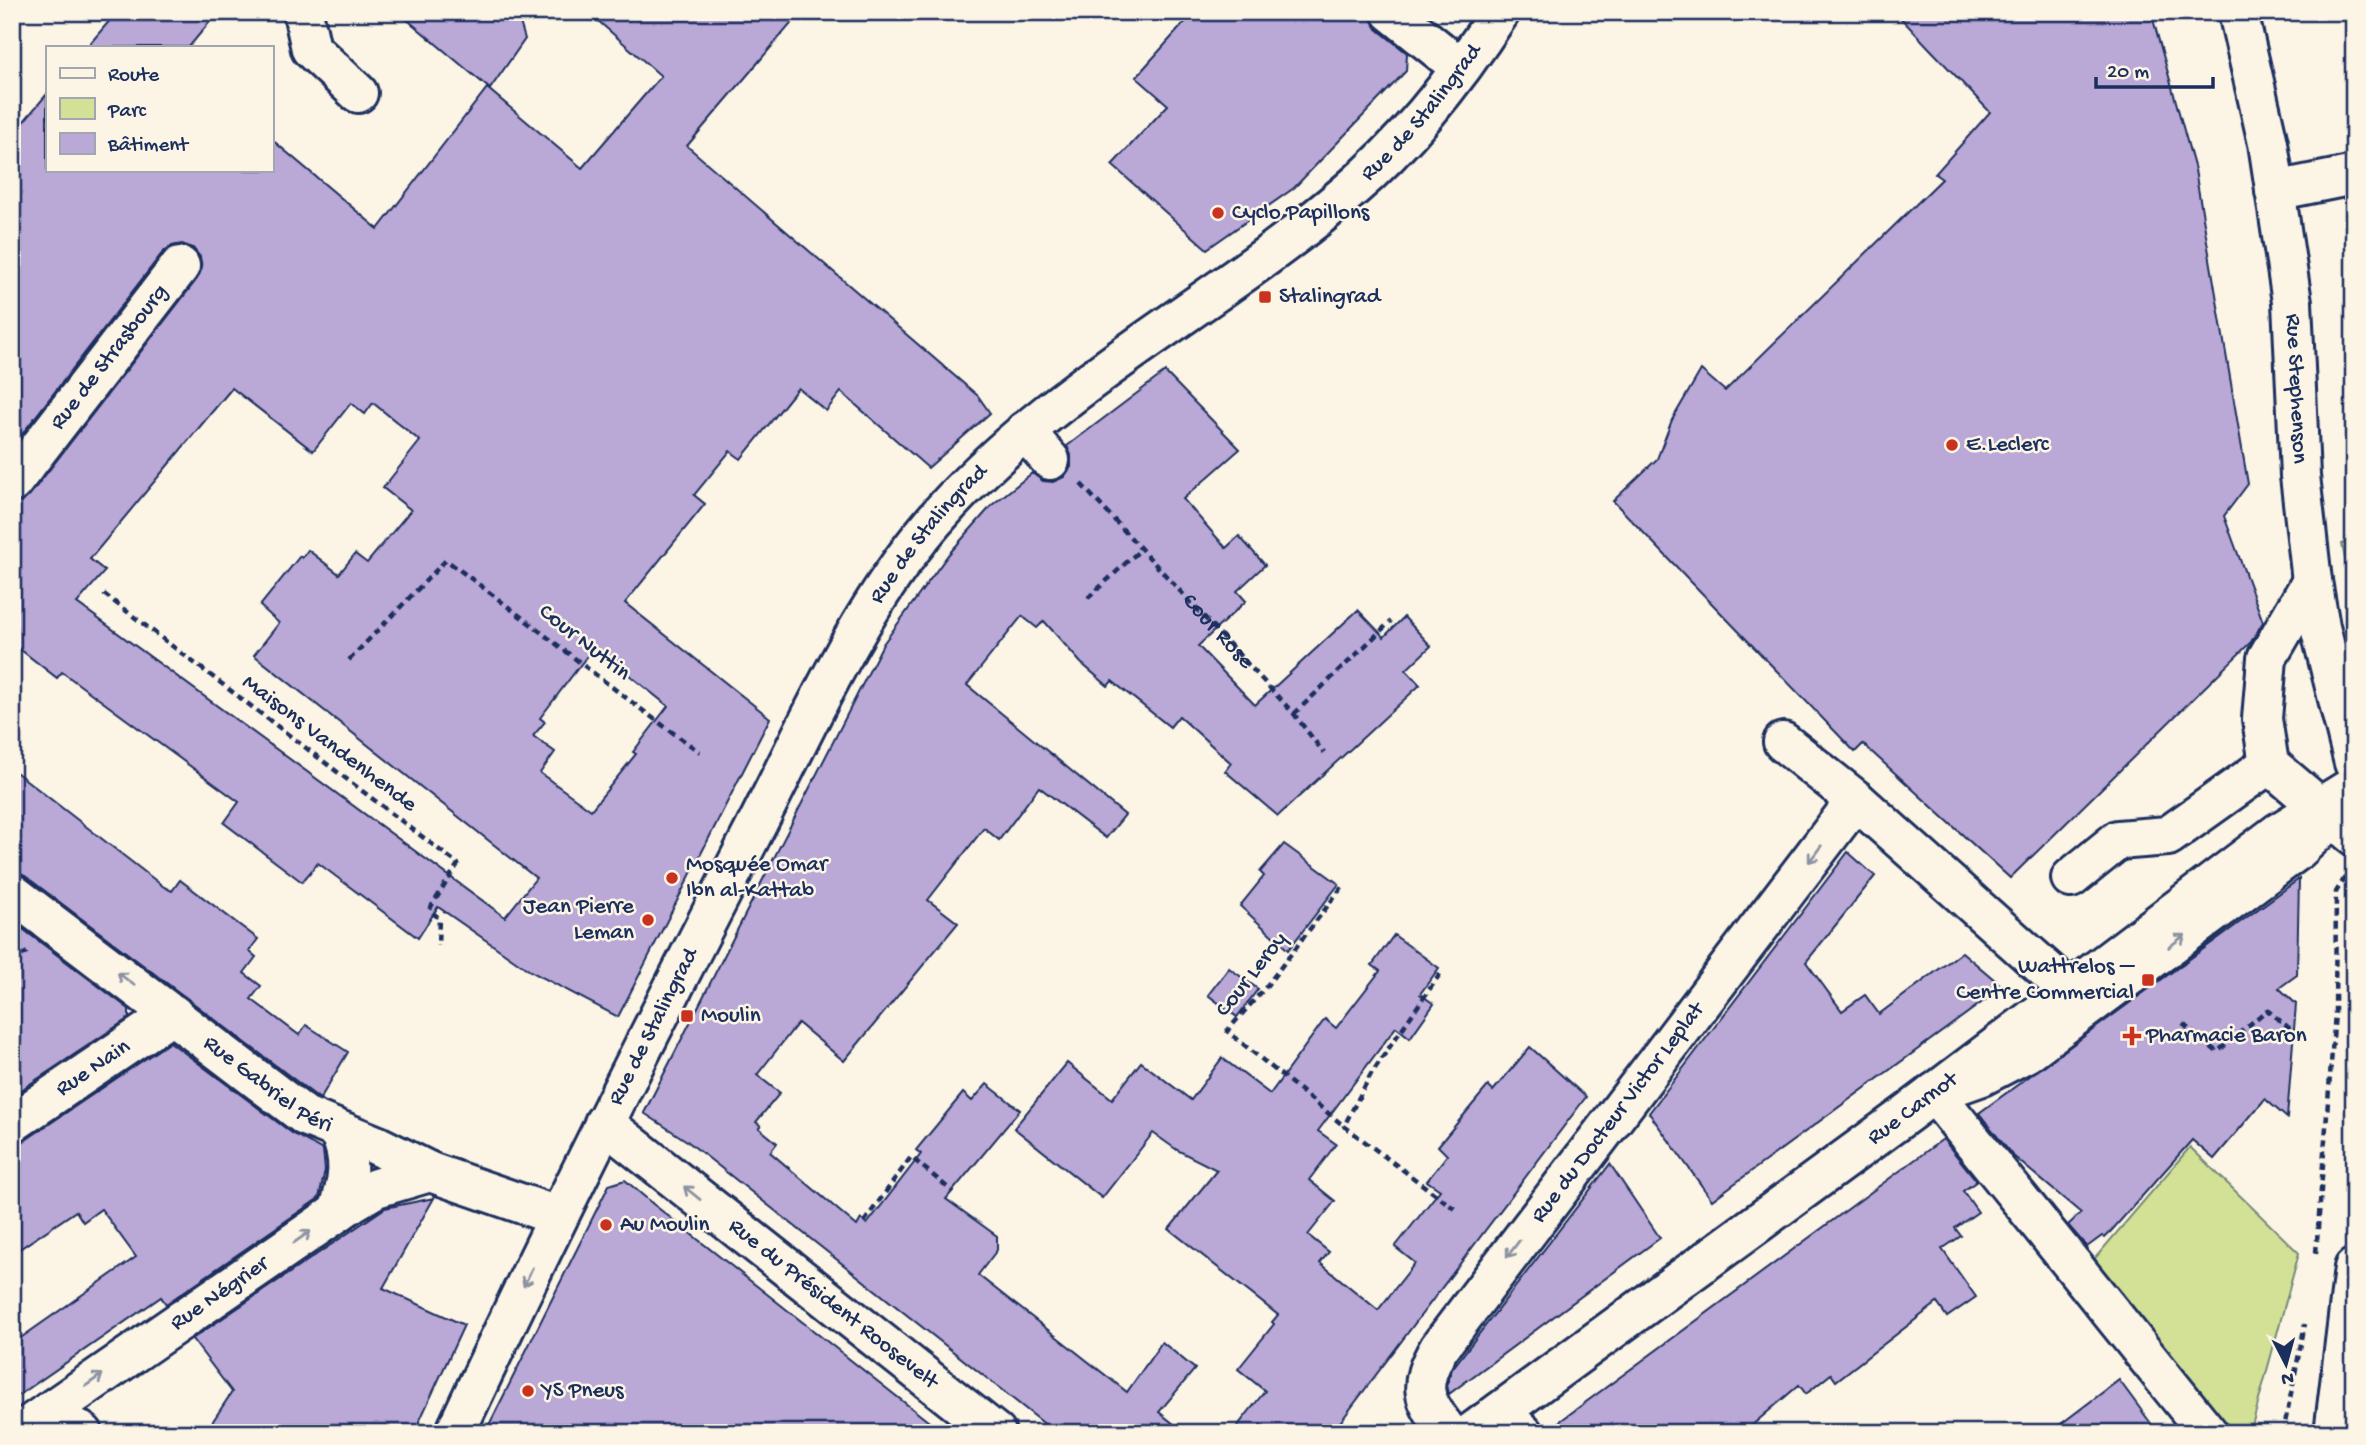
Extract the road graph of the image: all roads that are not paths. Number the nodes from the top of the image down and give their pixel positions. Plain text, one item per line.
1 (303, 12) edge
2 (1391, 12) edge
3 (1500, 12) edge
4 (2238, 12) edge
5 (1461, 68) junction
6 (358, 93) dead end
7 (2354, 175) edge
8 (2275, 191) junction
9 (180, 266) dead end
10 (1025, 432) junction
11 (1050, 460) dead end
12 (12, 482) edge
13 (2312, 581) junction
14 (1783, 742) dead end
15 (2354, 763) edge
16 (2269, 764) junction
17 (1856, 800) junction
18 (2344, 818) edge
19 (2071, 878) dead end
20 (12, 893) edge
21 (2070, 990) junction
22 (173, 1014) junction
23 (1934, 1093) junction
24 (604, 1122) junction
25 (12, 1123) edge
26 (338, 1130) junction
27 (430, 1172) junction
28 (338, 1212) junction
29 (557, 1216) junction
30 (2354, 1268) edge
31 (50, 1411) junction
32 (1498, 1426) edge
33 (18, 1433) edge
34 (83, 1433) edge
35 (455, 1433) edge
36 (996, 1433) edge
37 (1449, 1433) edge
38 (2208, 1433) edge
39 (2334, 1433) edge

1 - 6 street
2 - 5 street
3 - 5 street, Rue de Stalingrad
4 - 8 street, Rue Stephenson
5 - 10 street, Rue de Stalingrad
7 - 8 street
8 - 13 street, Rue Stephenson
9 - 12 street, Rue de Strasbourg
10 - 11 street
10 - 24 street, Rue de Stalingrad
13 - 15 street, Rue Stephenson
13 - 16 street
14 - 17 street
16 - 18 street
16 - 19 street
17 - 21 street
17 -> 37 street, Rue du Docteur Victor Leplat
18 - 21 street, Rue Carnot
23 -> 18 street
22 -> 20 street, Rue Gabriel Péri
21 - 23 street, Rue Carnot
22 - 25 street, Rue Nain
22 - 26 street, Rue Gabriel Péri
23 - 32 street, Rue Carnot
23 - 38 street
24 - 29 street, Rue de Stalingrad
36 -> 24 street, Rue du Président Roosevelt
26 - 27 street, Rue Gabriel Péri
26 - 28 street
27 - 28 street, Rue Négrier
27 - 29 street, Rue Gabriel Péri
31 -> 28 street, Rue Négrier
29 -> 35 street, Rue de Stalingrad
30 - 39 street
31 - 33 street, Rue Négrier
31 - 34 street

